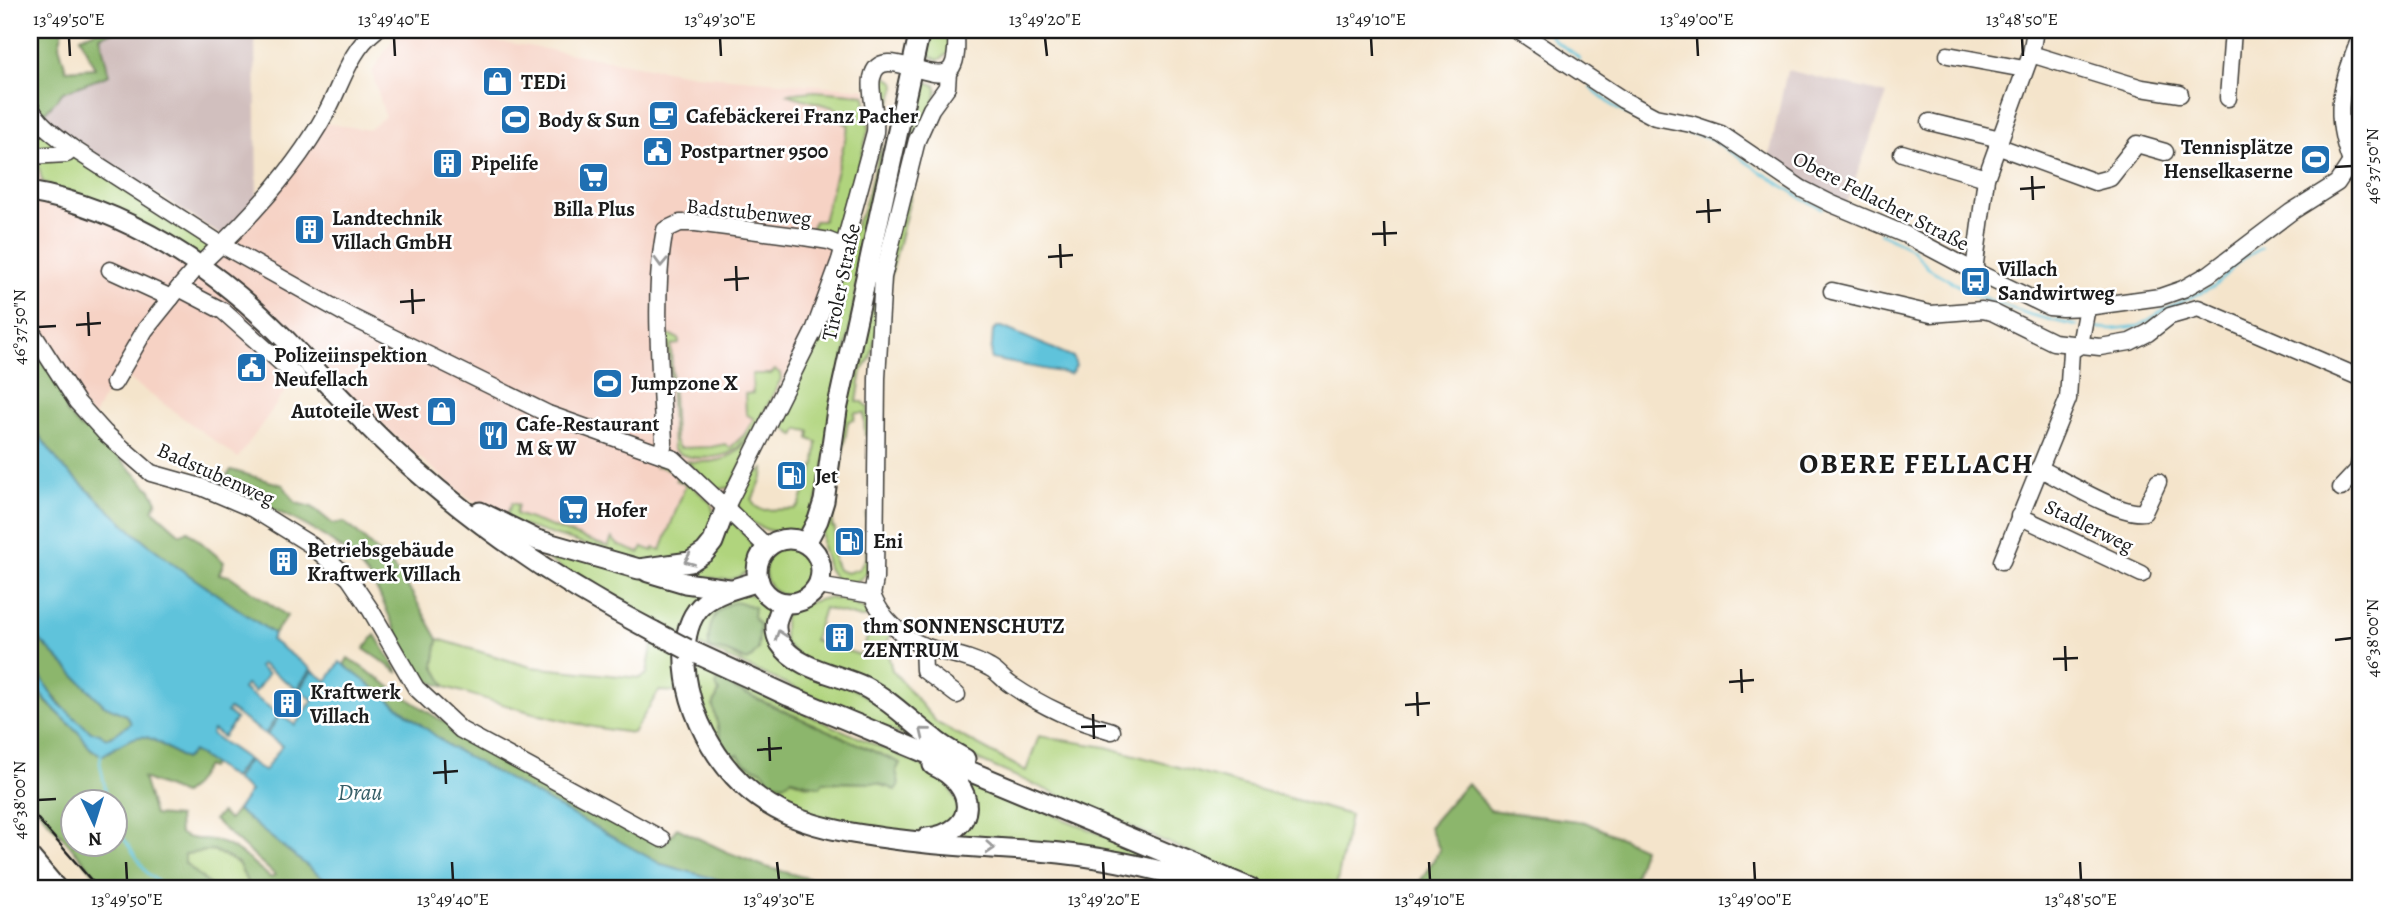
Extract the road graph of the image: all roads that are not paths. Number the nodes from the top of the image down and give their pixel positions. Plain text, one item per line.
1 (376, 30) edge
2 (920, 30) edge
3 (956, 30) edge
4 (1517, 30) edge
5 (2035, 30) edge
6 (2233, 30) edge
7 (2361, 35) edge
8 (1948, 55) dead end
9 (2027, 62) junction
10 (912, 66) junction
11 (948, 72) junction
12 (2180, 94) dead end
13 (2228, 98) dead end
14 (30, 106) edge
15 (1930, 122) dead end
16 (1998, 142) junction
17 (72, 148) junction
18 (2165, 152) dead end
19 (1902, 153) dead end
20 (30, 156) edge
21 (2356, 158) edge
22 (1986, 178) junction
23 (30, 192) edge
24 (222, 245) junction
25 (844, 247) junction
26 (206, 259) dead end
27 (110, 270) dead end
28 (1974, 271) junction
29 (192, 273) dead end
30 (1832, 291) dead end
31 (2204, 292) junction
32 (175, 293) junction
33 (2083, 326) junction
34 (30, 329) edge
35 (297, 377) dead end
36 (2361, 378) edge
37 (114, 383) dead end
38 (662, 454) junction
39 (2361, 457) edge
40 (2039, 468) junction
41 (428, 480) junction
42 (2158, 482) dead end
43 (2341, 488) dead end
44 (726, 507) junction
45 (2019, 516) junction
46 (806, 543) junction
47 (767, 547) junction
48 (2002, 561) dead end
49 (639, 569) junction
50 (2141, 574) dead end
51 (759, 581) junction
52 (818, 586) junction
53 (729, 589) junction
54 (872, 595) junction
55 (784, 603) junction
56 (923, 645) junction
57 (957, 695) dead end
58 (1112, 731) dead end
59 (889, 737) junction
60 (1023, 793) junction
61 (662, 839) dead end
62 (898, 840) junction
63 (30, 857) edge
64 (56, 888) edge
65 (1220, 888) edge
66 (1250, 888) edge

1 - 24 street
2 - 10 main road, Tiroler Straße
3 - 11 street
4 - 28 street, Obere Fellacher Straße
5 - 9 street
6 - 13 street
7 - 21 street, Obere Fellacher Straße
8 - 9 street
9 - 12 street
9 - 16 street
10 - 11 street
10 - 25 street
10 - 46 main road, Tiroler Straße
11 - 54 street
14 - 17 street
15 - 16 street
16 - 18 street
16 - 22 street
17 - 20 street
17 - 24 street
19 - 22 street
21 - 31 street, Obere Fellacher Straße
22 - 28 street
23 - 41 main road
24 - 26 street
24 - 38 street
25 -> 38 street, Badstubenweg
25 - 44 street
27 - 32 street
28 - 33 street, Obere Fellacher Straße
29 - 32 street
30 - 33 street
31 - 33 street, Obere Fellacher Straße
31 - 33 street
31 - 36 street
32 - 35 street
32 - 37 street
33 - 40 street, Stadlerweg
34 - 61 street, Badstubenweg
38 - 44 street
39 - 43 street
40 - 42 street, Stadlerweg
40 - 45 street, Stadlerweg
41 - 49 main road
41 - 59 main road, bridge
44 - 47 street
44 -> 49 main road
45 - 48 street, Stadlerweg
45 - 50 street, Stadlerweg
46 - 47 main road
46 - 52 main road
47 - 51 main road
49 - 53 main road
51 - 53 main road
51 - 55 main road
52 - 54 street
52 - 55 main road
53 - 62 main road
54 - 56 street
60 -> 55 main road
56 - 57 street
56 - 58 street
59 - 60 main road
59 - 62 main road
60 - 66 main road
62 -> 65 main road
63 - 64 main road

